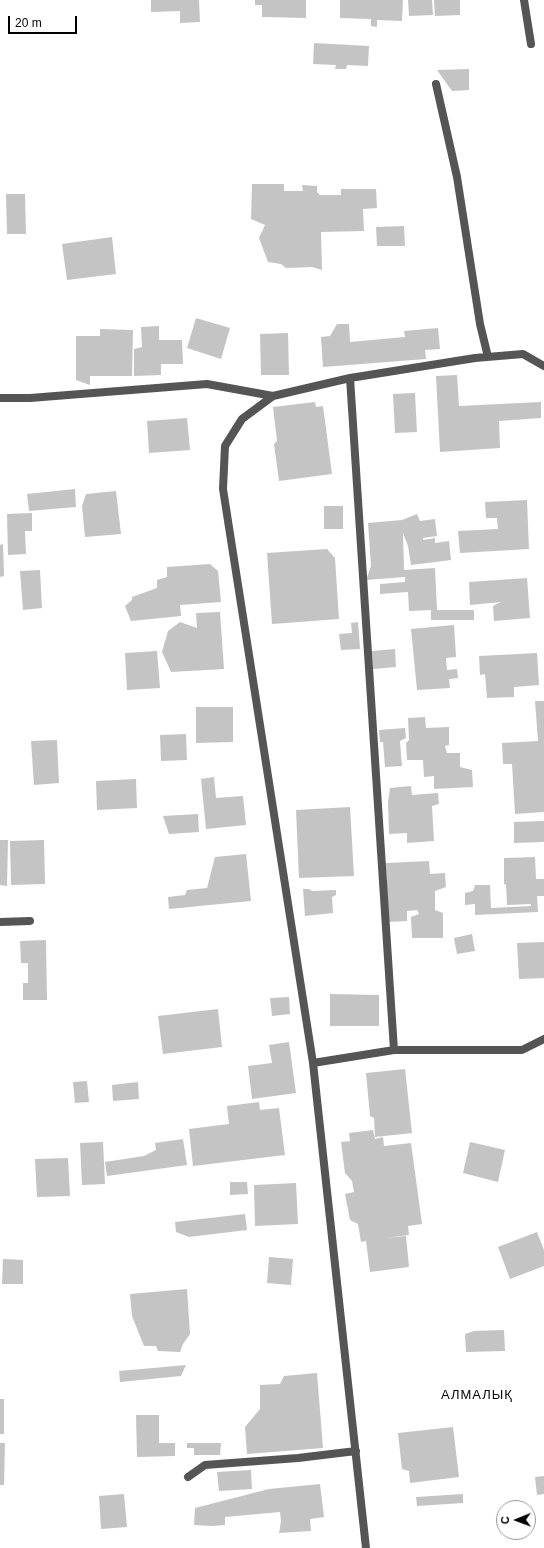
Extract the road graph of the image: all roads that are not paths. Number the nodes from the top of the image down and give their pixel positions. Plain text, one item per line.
1 (524, 0) edge
2 (531, 44) dead end
3 (436, 84) dead end
4 (488, 357) junction
5 (544, 366) edge
6 (350, 378) junction
7 (273, 396) junction
8 (0, 398) edge
9 (30, 921) dead end
10 (0, 922) edge
11 (544, 1039) edge
12 (394, 1050) junction
13 (313, 1063) junction
14 (356, 1451) junction
15 (188, 1477) dead end
16 (366, 1548) edge

1 - 2 street
3 - 4 street
4 - 5 street
4 - 6 street
6 - 7 street
6 - 12 street
7 - 8 street
7 - 13 street
9 - 10 street
11 - 12 street
12 - 13 street
13 - 14 street
14 - 15 street
14 - 16 street

